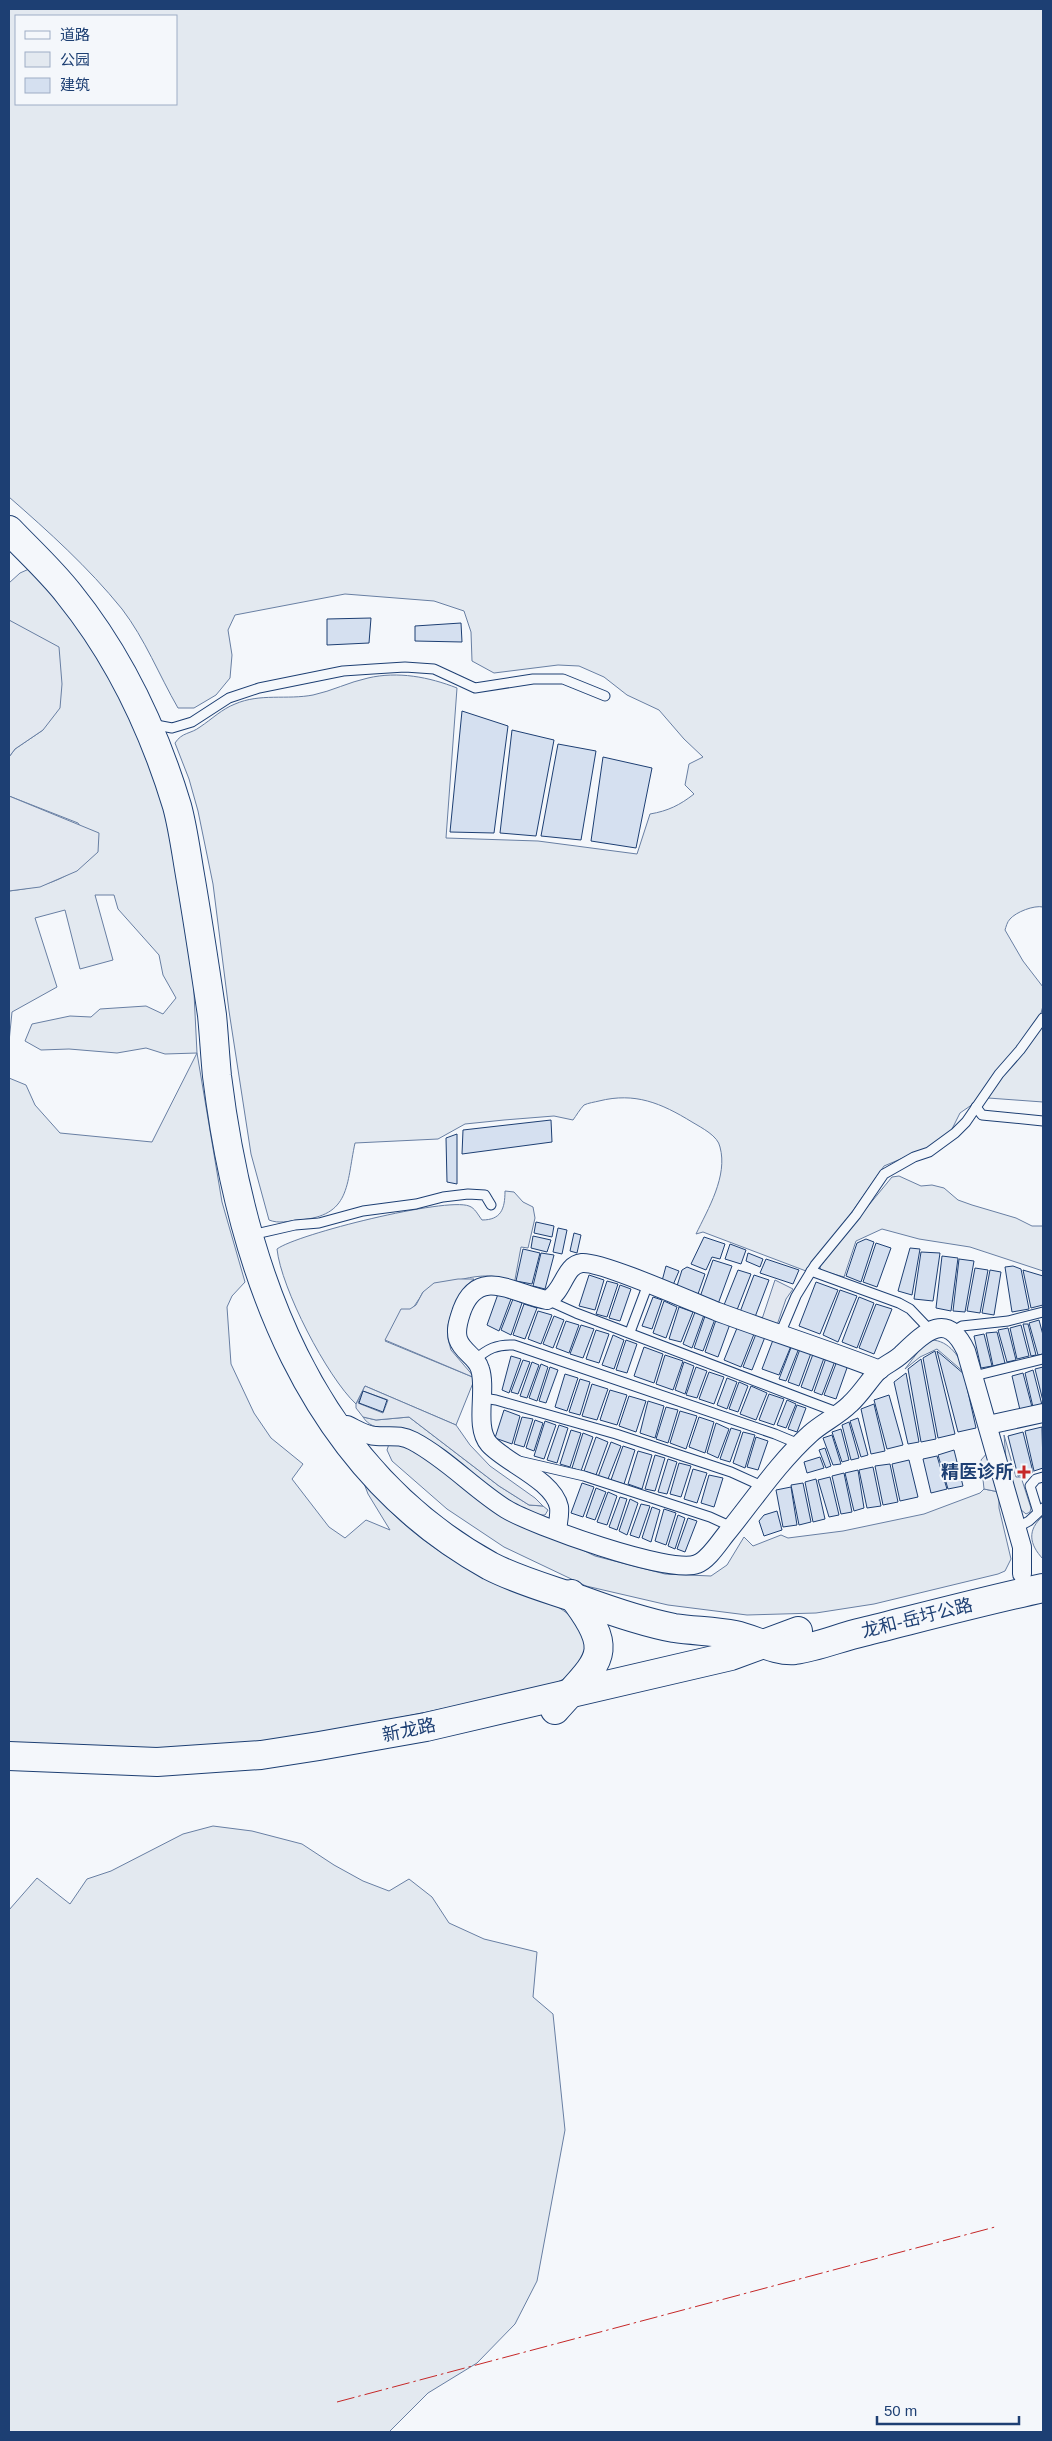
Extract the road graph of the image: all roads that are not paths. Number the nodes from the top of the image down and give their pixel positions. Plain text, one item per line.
1 (9, 515) edge
2 (9, 530) edge
3 (605, 696) dead end
4 (153, 724) junction
5 (1043, 1018) edge
6 (976, 1107) junction
7 (1043, 1121) edge
8 (491, 1205) dead end
9 (255, 1234) junction
10 (811, 1271) junction
11 (648, 1284) junction
12 (547, 1300) junction
13 (1043, 1312) edge
14 (930, 1330) junction
15 (630, 1332) junction
16 (952, 1332) junction
17 (780, 1334) junction
18 (1043, 1359) edge
19 (475, 1360) junction
20 (880, 1370) junction
21 (974, 1376) junction
22 (482, 1398) junction
23 (839, 1413) junction
24 (1043, 1413) edge
25 (988, 1425) junction
26 (343, 1427) junction
27 (799, 1444) junction
28 (512, 1460) junction
29 (1043, 1476) edge
30 (764, 1487) junction
31 (1041, 1510) edge
32 (732, 1527) junction
33 (1016, 1528) junction
34 (558, 1530) junction
35 (1036, 1577) edge
36 (568, 1590) junction
37 (795, 1641) junction
38 (763, 1644) junction
39 (562, 1702) junction
40 (9, 1756) edge
41 (9, 1769) edge

1 - 4 main road
2 - 4 main road
3 - 4 lane
4 - 9 main road
5 - 6 lane
6 - 7 lane
6 - 10 lane
8 - 9 lane
9 - 26 main road
10 - 14 lane
10 - 17 lane
11 - 12 street
11 - 15 lane
11 - 17 street
12 - 15 lane
12 - 19 street
13 - 16 lane
14 - 16 street
14 - 20 street
15 - 23 lane
16 - 21 street
17 - 20 street
18 - 21 lane
19 - 22 street
19 - 27 lane
20 - 23 street
21 - 25 street
22 - 28 street
22 - 30 lane
23 - 27 street
24 - 25 street
25 - 33 street
26 - 34 street
26 - 36 main road
27 - 30 street
28 - 32 lane
28 - 34 street
29 - 31 lane
30 - 32 street
31 - 33 lane
32 - 34 street
33 - 35 street
35 - 37 main road, 龙和-岳圩公路
36 - 37 main road
36 - 38 main road
36 - 39 main road
37 - 38 main road
37 - 39 main road, 新龙路
38 - 39 main road, 新龙路
39 - 40 main road, 新龙路
39 - 41 main road, 新龙路

